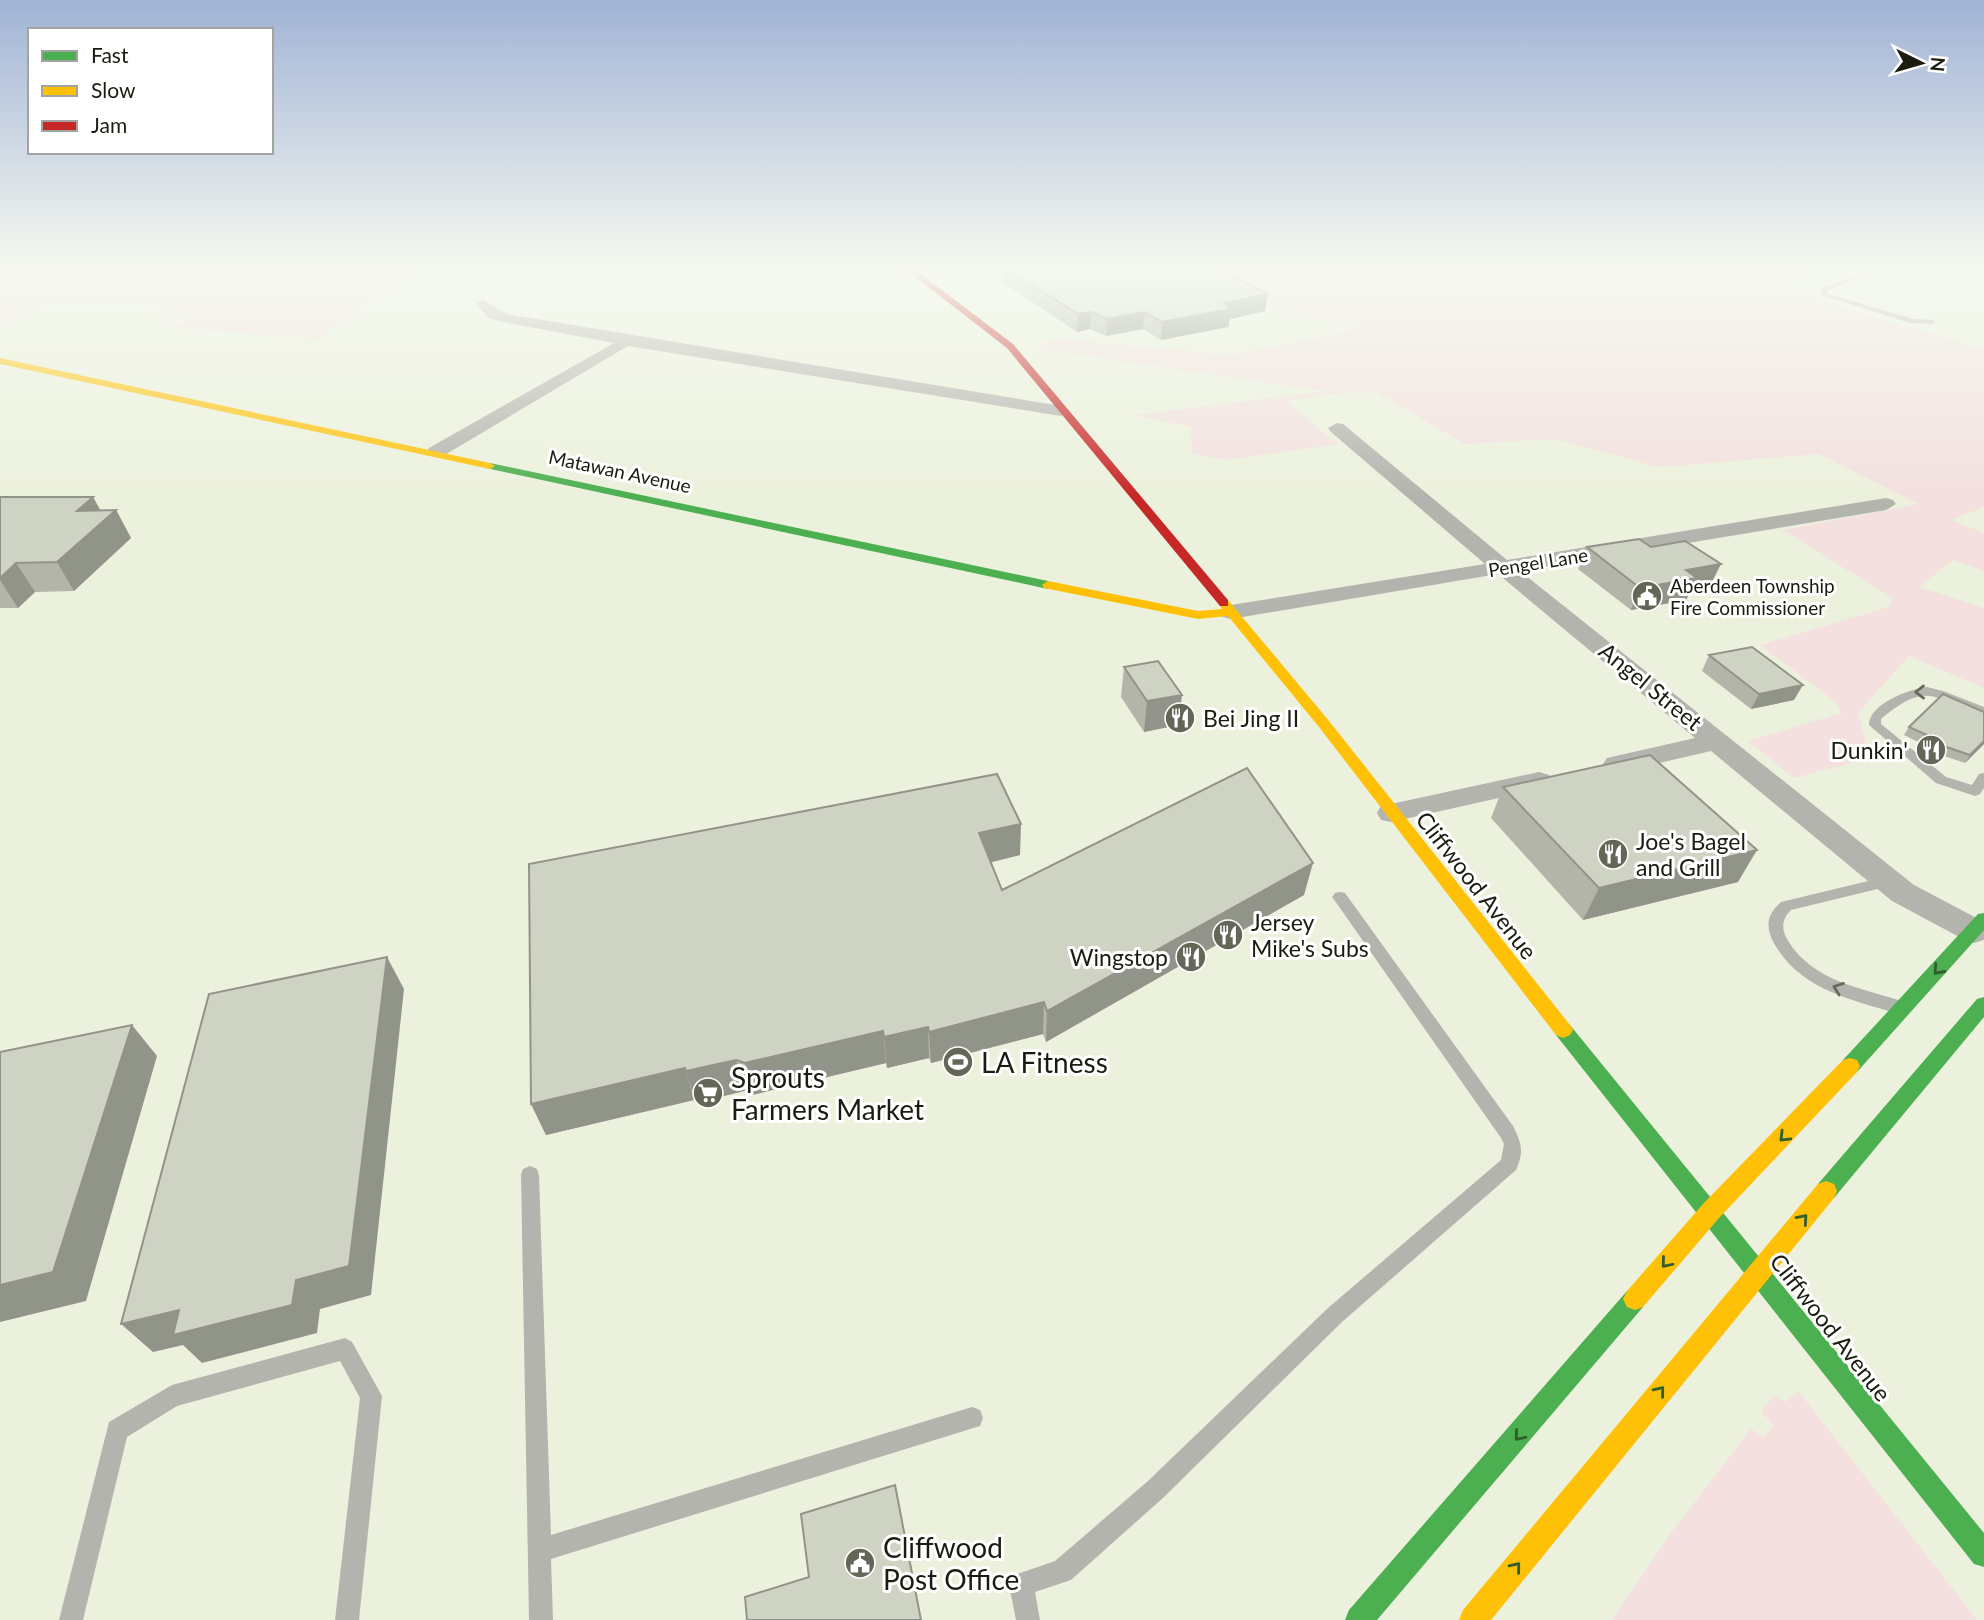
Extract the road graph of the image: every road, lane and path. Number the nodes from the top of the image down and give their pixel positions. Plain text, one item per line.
1 (649, 345) edge
2 (1007, 345) edge
3 (620, 346) dead end
4 (0, 361) edge
5 (1061, 411) junction
6 (1337, 428) dead end
7 (436, 453) junction
8 (1886, 504) dead end
9 (1503, 568) junction
10 (1231, 612) junction
11 (1984, 712) edge
12 (1718, 741) junction
13 (1984, 777) edge
14 (1391, 813) junction
15 (1888, 881) junction
16 (1340, 897) dead end
17 (1979, 925) edge
18 (1984, 1003) edge
19 (1903, 1008) junction
20 (530, 1175) dead end
21 (1711, 1211) junction
22 (1758, 1271) junction
23 (972, 1418) dead end
24 (541, 1549) junction
25 (1984, 1554) edge
26 (71, 1620) edge
27 (347, 1620) edge
28 (541, 1620) edge
29 (1028, 1620) edge
30 (1359, 1620) edge
31 (1473, 1620) edge

1 - 5 street
2 - 5 main road, Cliffwood Avenue
3 - 7 street
4 - 7 main road, Matawan Avenue
5 - 10 main road, Cliffwood Avenue
6 - 9 street, Angel Street
7 - 10 main road, Matawan Avenue
8 - 9 street, Pengel Lane
9 - 10 street, Pengel Lane
9 - 12 street, Angel Street
10 - 14 main road, Cliffwood Avenue
11 -> 13 lane
12 - 14 street
12 - 15 street, Angel Street
14 - 21 main road, Cliffwood Avenue
15 - 17 street, Angel Street
19 -> 15 lane
16 - 29 lane
17 -> 19 main road
22 -> 18 main road
19 -> 21 main road
20 - 24 lane
21 - 22 main road, Cliffwood Avenue
21 -> 30 main road
22 - 25 main road, Cliffwood Avenue
31 -> 22 main road
23 - 24 lane
24 - 28 lane
26 - 27 lane

